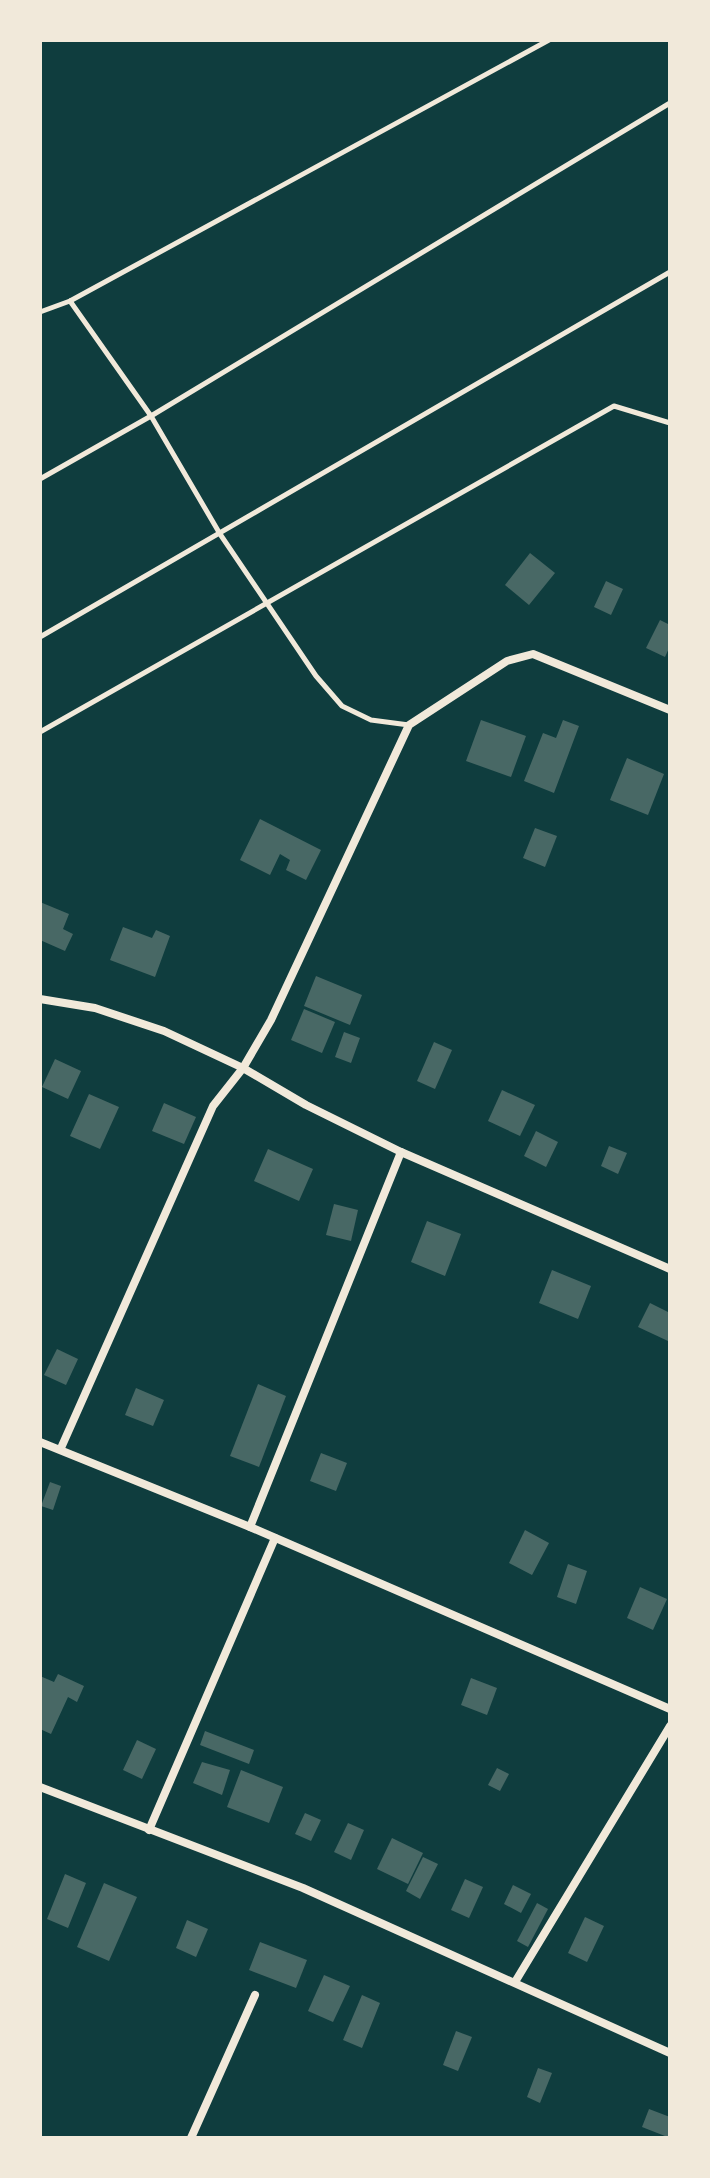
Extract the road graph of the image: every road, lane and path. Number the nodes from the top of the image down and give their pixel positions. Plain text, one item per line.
1 (549, 40) edge
2 (670, 103) edge
3 (670, 272) edge
4 (70, 301) junction
5 (40, 312) edge
6 (151, 416) junction
7 (670, 423) edge
8 (40, 479) edge
9 (220, 534) junction
10 (266, 604) junction
11 (40, 637) edge
12 (670, 710) edge
13 (409, 725) junction
14 (40, 732) edge
15 (40, 999) edge
16 (243, 1068) junction
17 (401, 1152) junction
18 (670, 1269) edge
19 (40, 1442) edge
20 (61, 1448) junction
21 (250, 1527) junction
22 (275, 1538) junction
23 (670, 1709) edge
24 (670, 1726) edge
25 (40, 1787) edge
26 (149, 1830) junction
27 (515, 1982) junction
28 (255, 1995) dead end
29 (670, 2053) edge
30 (191, 2138) edge

1 - 4 lane
2 - 6 lane
3 - 9 lane
4 - 5 lane
4 - 6 lane
6 - 8 lane
6 - 9 lane
7 - 10 lane
9 - 10 lane
9 - 11 lane
10 - 13 lane
10 - 14 lane
12 - 13 street
13 - 16 street
15 - 16 street
16 - 17 street
16 - 20 street
17 - 18 street
17 - 21 street
19 - 20 street
20 - 21 street
21 - 22 street
22 - 23 street
22 - 26 street
24 - 27 street
25 - 26 street
26 - 27 street
27 - 29 street
28 - 30 street

